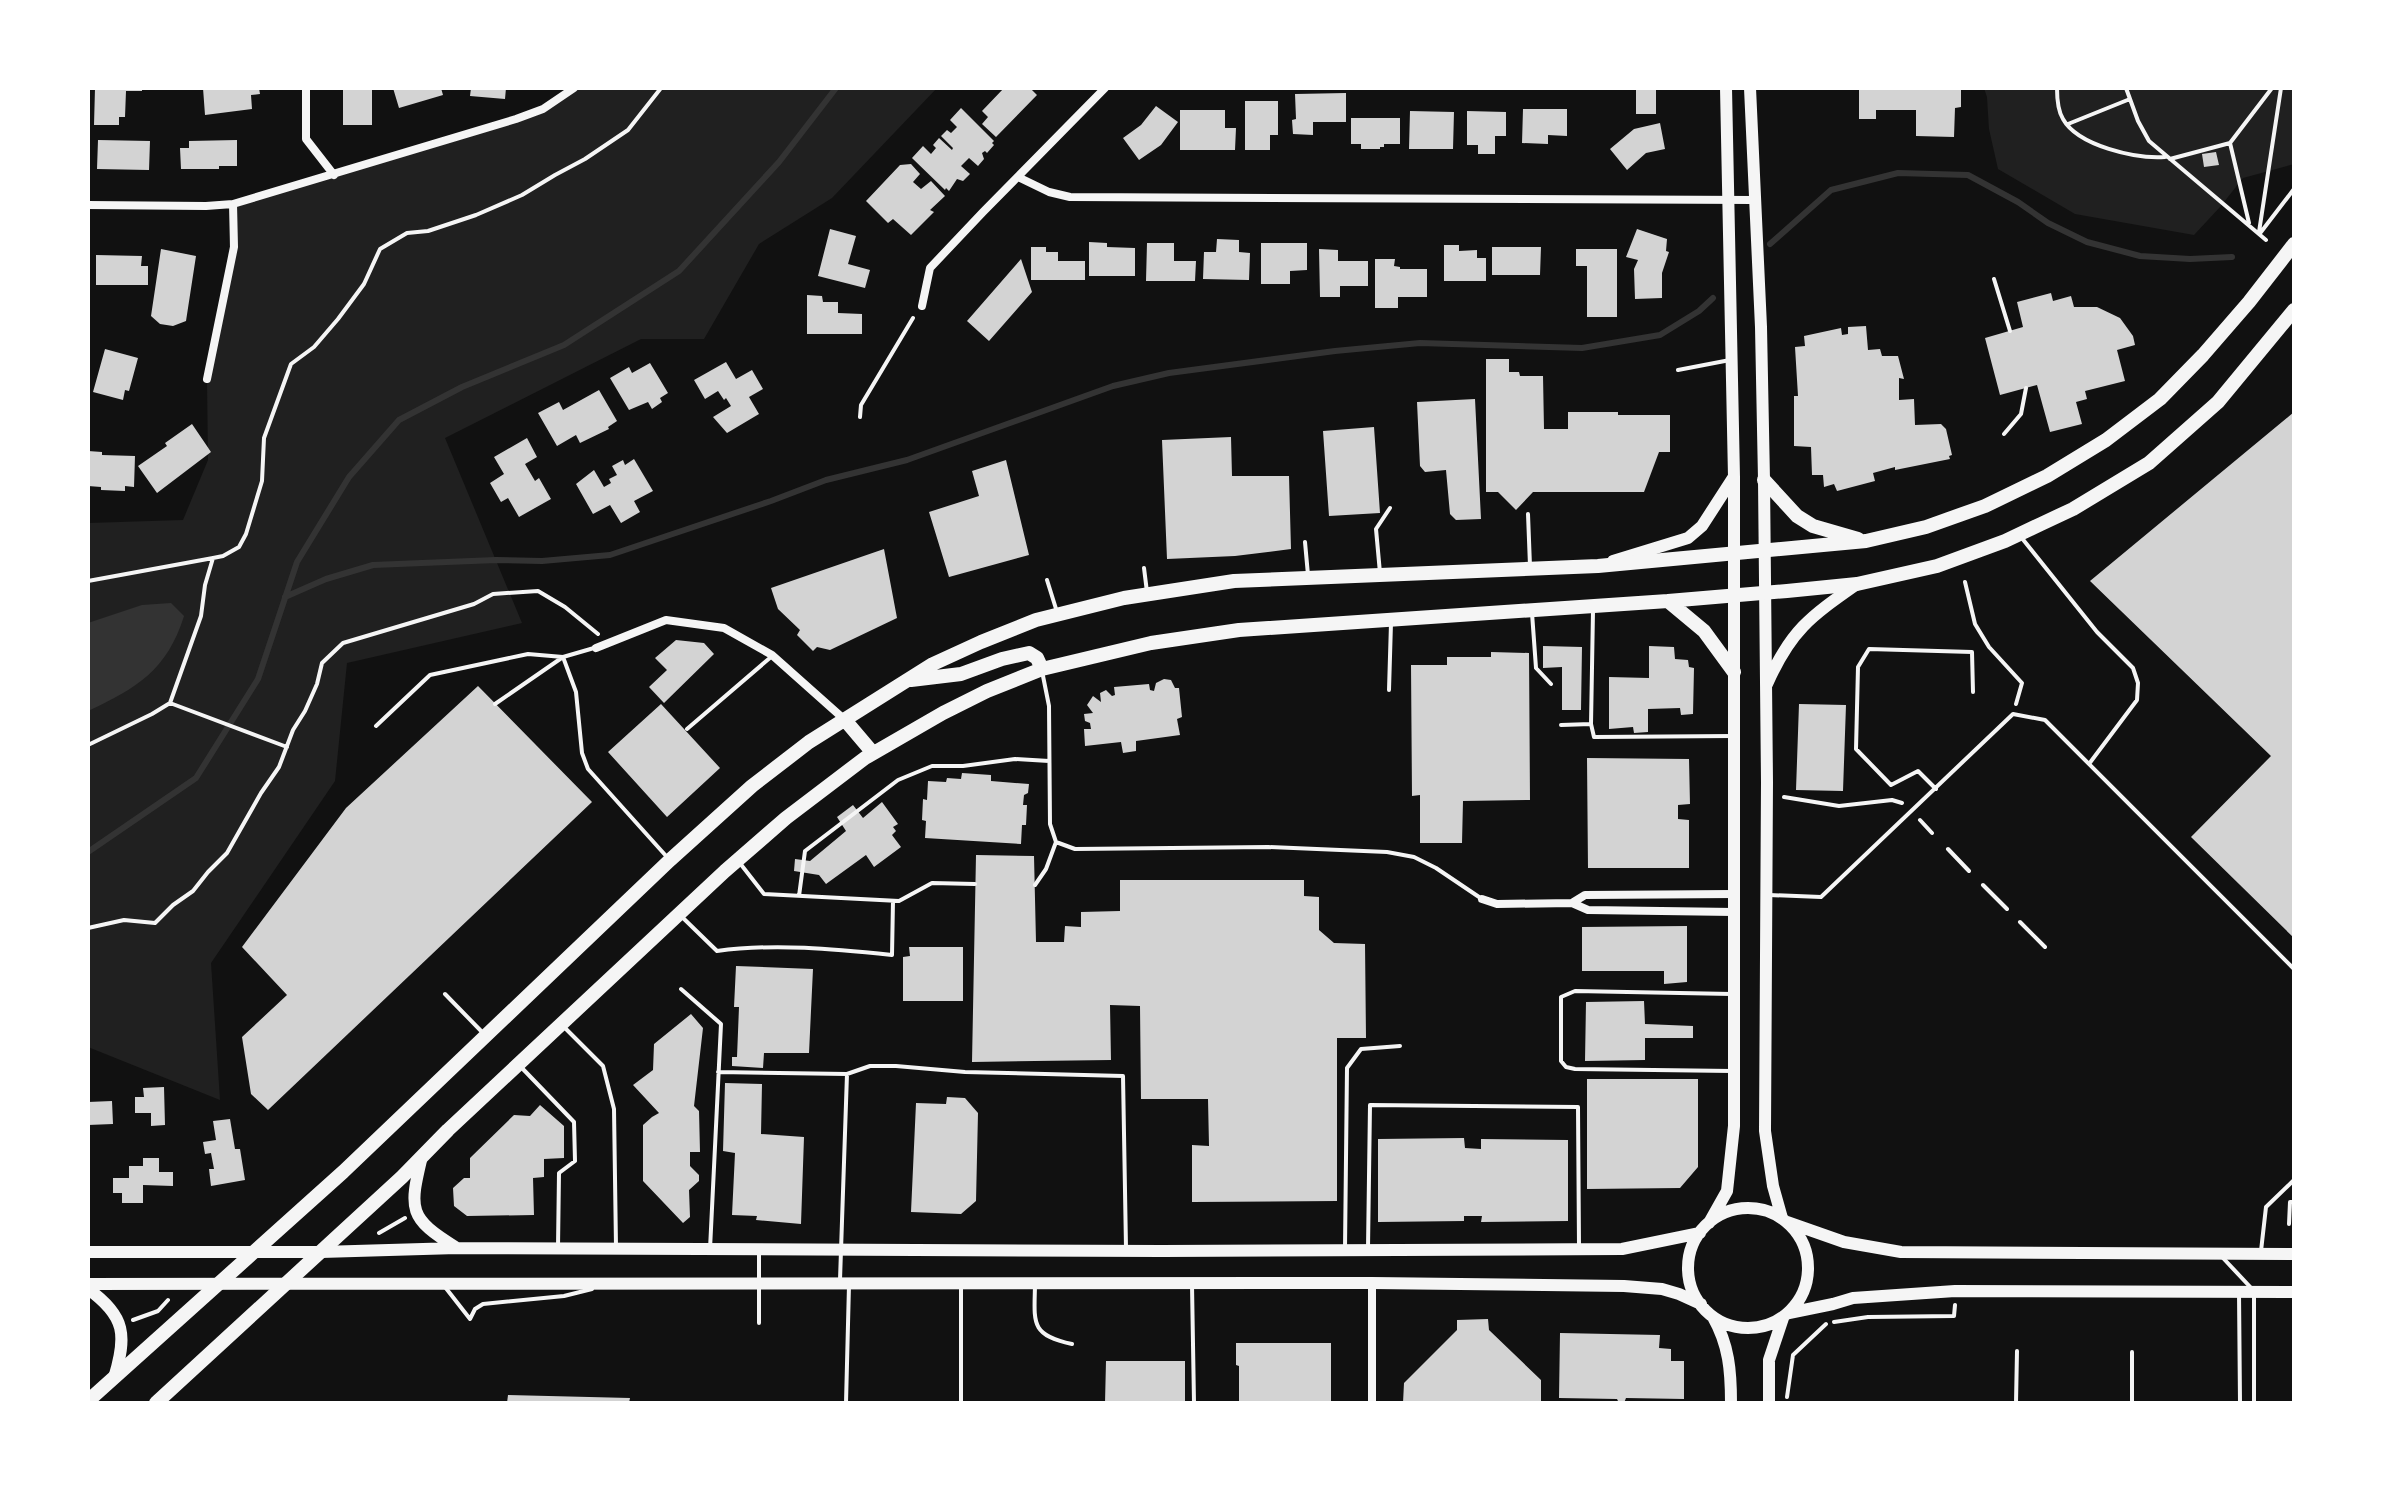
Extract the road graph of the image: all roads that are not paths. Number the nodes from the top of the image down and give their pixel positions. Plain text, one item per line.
1 (306, 88) edge
2 (561, 88) edge
3 (574, 88) edge
4 (1105, 88) edge
5 (1726, 88) edge
6 (1750, 88) edge
7 (561, 99) junction
8 (334, 175) junction
9 (1018, 177) junction
10 (1728, 200) junction
11 (1754, 200) junction
12 (233, 204) junction
13 (88, 205) edge
14 (2294, 244) edge
15 (1994, 279) dead end
16 (922, 306) road end
17 (2294, 310) edge
18 (2010, 331) dead end
19 (1731, 360) junction
20 (1678, 370) dead end
21 (207, 379) dead end
22 (2026, 388) dead end
23 (2004, 434) dead end
24 (1734, 477) junction
25 (1764, 480) junction
26 (1390, 508) dead end
27 (1528, 514) dead end
28 (2019, 535) junction
29 (1866, 541) junction
30 (1305, 542) dead end
31 (1764, 550) junction
32 (1734, 553) junction
33 (1598, 566) junction
34 (1144, 568) dead end
35 (1530, 568) junction
36 (1380, 575) junction
37 (1309, 578) junction
38 (1047, 580) dead end
39 (1857, 584) junction
40 (1765, 593) junction
41 (1148, 594) junction
42 (1734, 596) junction
43 (1668, 601) junction
44 (1593, 606) junction
45 (1532, 610) junction
46 (1058, 615) junction
47 (1391, 621) junction
48 (596, 648) joint
49 (772, 655) junction
50 (563, 657) junction
51 (1042, 669) junction
52 (1734, 672) junction
53 (907, 681) junction
54 (1551, 684) dead end
55 (1766, 687) junction
56 (1389, 690) dead end
57 (1973, 692) dead end
58 (495, 704) dead end
59 (845, 720) junction
60 (1591, 724) junction
61 (1561, 725) dead end
62 (376, 726) dead end
63 (687, 729) dead end
64 (1733, 736) junction
65 (873, 753) junction
66 (1049, 761) junction
67 (2089, 764) junction
68 (1936, 789) junction
69 (1056, 842) junction
70 (670, 860) junction
71 (738, 860) junction
72 (975, 884) dead end
73 (1035, 885) dead end
74 (1734, 894) junction
75 (1766, 895) junction
76 (799, 896) junction
77 (1482, 899) joint
78 (893, 901) junction
79 (1572, 903) junction
80 (1734, 912) junction
81 (679, 915) junction
82 (2294, 969) edge
83 (681, 989) dead end
84 (445, 994) dead end
85 (1735, 994) junction
86 (561, 1025) junction
87 (485, 1036) junction
88 (1400, 1046) dead end
89 (518, 1065) junction
90 (1735, 1071) junction
91 (718, 1072) junction
92 (847, 1074) junction
93 (422, 1156) junction
94 (2294, 1180) edge
95 (1784, 1220) junction
96 (1704, 1228) junction
97 (457, 1248) junction
98 (558, 1248) junction
99 (616, 1249) junction
100 (710, 1249) junction
101 (759, 1250) junction
102 (839, 1250) junction
103 (1345, 1250) junction
104 (1368, 1250) junction
105 (1579, 1250) junction
106 (1126, 1251) junction
107 (88, 1252) edge
108 (254, 1252) junction
109 (321, 1252) junction
110 (2218, 1254) junction
111 (2261, 1254) junction
112 (2294, 1254) edge
113 (287, 1282) junction
114 (220, 1283) junction
115 (441, 1283) junction
116 (614, 1283) junction
117 (760, 1283) junction
118 (844, 1283) junction
119 (961, 1283) junction
120 (1035, 1283) junction
121 (1192, 1283) junction
122 (1372, 1283) junction
123 (88, 1286) edge
124 (2239, 1291) junction
125 (2254, 1291) junction
126 (2294, 1292) edge
127 (1701, 1304) junction
128 (1786, 1315) junction
129 (1713, 1317) junction
130 (759, 1323) dead end
131 (1072, 1344) dead end
132 (114, 1378) junction
133 (88, 1401) edge
134 (156, 1403) edge
135 (846, 1403) edge
136 (961, 1403) edge
137 (1194, 1403) edge
138 (1372, 1403) edge
139 (1731, 1403) edge
140 (1769, 1403) edge
141 (2240, 1403) edge
142 (2254, 1403) edge

1 - 8 street
2 - 7 street
3 - 7 street
4 - 9 street
5 - 10 main road
6 - 11 main road
7 - 8 street
8 - 12 street
9 - 10 street
9 - 16 street
10 - 11 street
10 - 19 main road
11 - 25 main road
12 - 13 street
12 - 21 street
14 - 29 highway
15 - 18 lane
17 - 28 highway
19 - 20 lane
19 - 24 main road
22 - 23 lane
24 - 32 main road
24 - 33 main road
25 - 29 highway
25 - 31 main road
26 - 36 lane
27 - 35 lane
28 - 39 highway
28 - 67 lane
29 - 31 highway
30 - 37 lane
31 - 32 highway
31 - 40 main road
32 - 33 highway
32 - 42 main road
33 - 35 highway
34 - 41 lane
35 - 36 highway
36 - 37 highway
37 - 41 highway
38 - 46 lane
39 - 40 highway
39 - 55 main road
40 - 42 highway
40 - 55 main road
41 - 46 highway
42 - 43 highway
42 - 52 main road
43 - 44 highway
43 - 52 highway
44 - 45 highway
44 - 60 lane
45 - 47 highway
45 - 54 lane
46 - 53 highway
47 - 51 highway
47 - 56 lane
48 - 49 street
48 - 50 lane
49 - 59 street
49 - 63 lane
50 - 58 lane
50 - 62 lane
50 - 70 lane
51 - 53 highway
51 - 65 highway
51 - 66 lane
52 - 64 main road
53 - 59 highway
55 - 75 main road
57 - 68 lane
59 - 65 highway
59 - 70 highway
60 - 61 lane
60 - 64 lane
64 - 74 main road
65 - 71 highway
66 - 69 lane
66 - 76 lane
67 - 68 lane
67 - 82 lane
68 - 75 lane
69 - 73 lane
69 - 77 lane
70 - 87 highway
71 - 76 lane
71 - 81 highway
72 - 78 lane
74 - 79 street
74 - 80 main road
75 - 95 main road
76 - 78 lane
77 - 79 street
78 - 81 lane
79 - 80 street
80 - 85 main road
81 - 86 highway
83 - 91 lane
84 - 87 lane
85 - 90 main road
85 - 90 lane
86 - 89 highway
86 - 99 lane
87 - 108 highway
88 - 103 lane
89 - 93 highway
89 - 98 lane
90 - 96 main road
91 - 92 lane
91 - 100 lane
92 - 102 lane
92 - 106 lane
93 - 97 main road
93 - 109 highway
94 - 111 lane
95 - 96 main road
95 - 110 main road
95 - 128 main road
96 - 105 main road
96 - 127 main road
97 - 98 main road
97 - 109 main road
98 - 99 main road
99 - 100 main road
100 - 101 main road
101 - 102 main road
101 - 117 lane
102 - 106 main road
102 - 118 lane
103 - 104 main road
103 - 106 main road
104 - 105 main road
104 - 105 lane
107 - 108 main road
108 - 109 main road
108 - 114 highway
109 - 113 highway
110 - 111 main road
110 - 125 lane
111 - 112 main road
113 - 114 main road
113 - 115 main road
113 - 134 highway
114 - 123 main road
114 - 132 highway
115 - 116 main road
115 - 116 lane
116 - 117 main road
117 - 118 main road
117 - 130 lane
118 - 119 main road
118 - 135 lane
119 - 120 main road
119 - 136 lane
120 - 121 main road
120 - 131 lane
121 - 122 main road
121 - 137 lane
122 - 127 main road
122 - 138 street
123 - 132 main road
124 - 125 main road
124 - 128 main road
124 - 141 lane
125 - 126 main road
125 - 142 lane
127 - 129 main road
128 - 129 main road
128 - 140 main road
129 - 139 main road
132 - 133 highway

